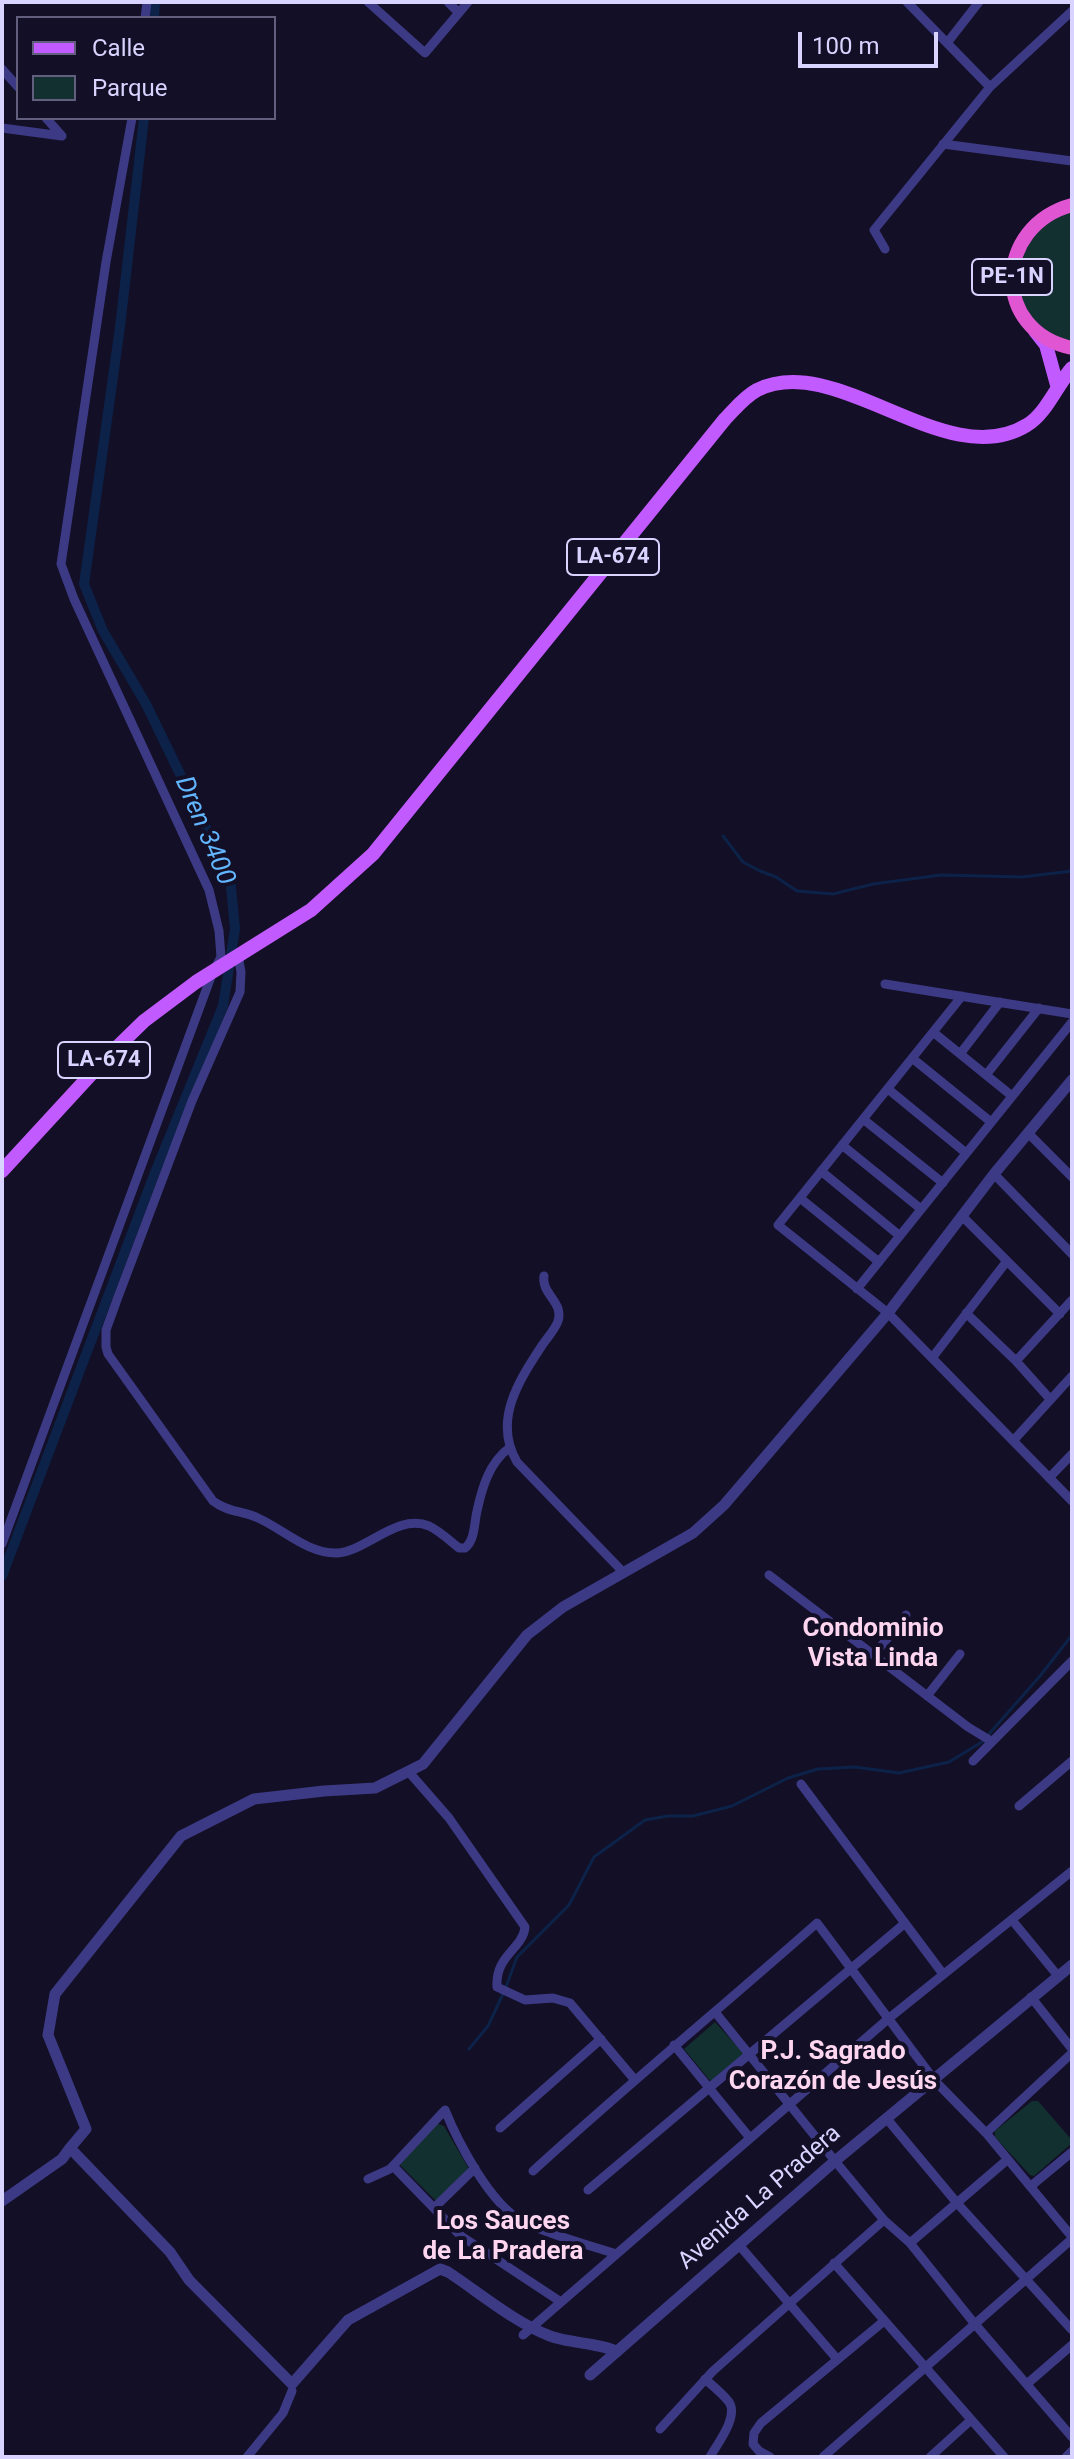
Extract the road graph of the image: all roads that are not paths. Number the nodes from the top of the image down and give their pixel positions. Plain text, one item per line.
1 (368, 2) edge
2 (448, 2) edge
3 (468, 2) edge
4 (908, 2) edge
5 (979, 2) edge
6 (1072, 11) edge
7 (459, 13) junction
8 (947, 43) junction
9 (2, 69) edge
10 (16, 85) edge
11 (990, 87) junction
12 (48, 120) edge
13 (132, 120) edge
14 (2, 128) edge
15 (943, 144) junction
16 (1072, 161) edge
17 (1068, 205) edge
18 (885, 249) dead end
19 (1033, 328) junction
20 (1072, 348) edge
21 (1072, 368) edge
22 (1057, 385) junction
23 (236, 956) junction
24 (217, 968) junction
25 (885, 984) dead end
26 (962, 996) junction
27 (1000, 1002) junction
28 (1039, 1008) junction
29 (1072, 1014) edge
30 (1072, 1022) edge
31 (933, 1032) junction
32 (960, 1054) junction
33 (912, 1058) junction
34 (986, 1075) junction
35 (1072, 1080) edge
36 (888, 1089) junction
37 (1012, 1096) junction
38 (863, 1119) junction
39 (991, 1122) junction
40 (1028, 1133) junction
41 (842, 1145) junction
42 (966, 1153) junction
43 (2, 1171) edge
44 (821, 1171) junction
45 (994, 1174) junction
46 (1071, 1174) edge
47 (943, 1183) junction
48 (800, 1198) junction
49 (921, 1209) junction
50 (962, 1216) junction
51 (900, 1236) junction
52 (1072, 1254) edge
53 (1007, 1261) junction
54 (879, 1262) junction
55 (544, 1276) dead end
56 (857, 1289) junction
57 (1072, 1300) edge
58 (888, 1313) junction
59 (966, 1313) junction
60 (1060, 1314) junction
61 (932, 1358) junction
62 (1016, 1361) junction
63 (1072, 1376) edge
64 (1050, 1399) junction
65 (1013, 1441) junction
66 (509, 1448) junction
67 (1072, 1454) edge
68 (1049, 1478) junction
69 (1072, 1501) edge
70 (2, 1544) edge
71 (624, 1573) junction
72 (769, 1575) dead end
73 (906, 1615) dead end
74 (960, 1654) dead end
75 (874, 1655) junction
76 (1072, 1661) edge
77 (927, 1696) junction
78 (988, 1739) junction
79 (973, 1761) dead end
80 (1072, 1761) edge
81 (408, 1771) junction
82 (801, 1784) dead end
83 (1019, 1806) dead end
84 (1072, 1871) edge
85 (1012, 1920) junction
86 (904, 1924) junction
87 (1072, 1965) edge
88 (852, 1968) junction
89 (943, 1974) junction
90 (1058, 1976) junction
91 (1031, 1997) junction
92 (715, 2012) junction
93 (888, 2019) junction
94 (601, 2039) junction
95 (674, 2045) junction
96 (1072, 2051) edge
97 (749, 2055) junction
98 (634, 2079) junction
99 (935, 2081) junction
100 (709, 2088) junction
101 (790, 2103) junction
102 (887, 2119) junction
103 (500, 2128) dead end
104 (986, 2133) junction
105 (750, 2138) junction
106 (70, 2148) junction
107 (1072, 2152) edge
108 (1007, 2160) junction
109 (835, 2161) junction
110 (393, 2166) junction
111 (475, 2168) junction
112 (533, 2171) dead end
113 (368, 2179) dead end
114 (1031, 2186) junction
115 (588, 2190) dead end
116 (2, 2201) edge
117 (957, 2203) junction
118 (434, 2208) junction
119 (884, 2220) junction
120 (1072, 2238) edge
121 (910, 2243) junction
122 (739, 2245) junction
123 (616, 2254) junction
124 (834, 2263) junction
125 (1026, 2278) junction
126 (561, 2302) junction
127 (788, 2304) junction
128 (884, 2321) junction
129 (974, 2323) junction
130 (1072, 2330) edge
131 (528, 2331) junction
132 (1072, 2345) edge
133 (617, 2352) junction
134 (837, 2359) junction
135 (925, 2367) junction
136 (590, 2375) dead end
137 (705, 2379) junction
138 (1028, 2383) junction
139 (292, 2391) dead end
140 (971, 2420) junction
141 (660, 2429) dead end
142 (1072, 2437) edge
143 (1072, 2451) edge
144 (764, 2456) edge
145 (247, 2457) edge
146 (710, 2457) edge
147 (823, 2457) edge
148 (930, 2457) edge
149 (1004, 2457) edge
150 (1066, 2457) edge

1 - 7 street
2 - 7 street
3 - 7 street
4 - 8 street
5 - 8 street
6 - 11 street
8 - 11 street
9 - 10 street
11 - 15 street
12 - 14 street
13 - 24 street
15 - 16 street
15 - 18 street
17 - 19 highway, PE-1N
19 - 20 highway, PE-1N
19 - 22 main road
21 - 22 main road, LA-674
22 - 23 main road, LA-674
23 - 24 main road, LA-674
23 - 66 street
24 - 43 main road, LA-674
24 - 70 street
25 - 26 street
26 - 27 street
26 - 31 street
27 - 28 street
27 - 32 street
28 - 29 street
28 - 34 street
30 - 37 street
31 - 32 street
31 - 33 street
32 - 34 street
33 - 36 street
33 - 39 street
34 - 37 street
35 - 40 street
36 - 38 street
36 - 42 street
37 - 39 street
38 - 41 street
38 - 47 street
39 - 42 street
40 - 45 street
40 - 46 street
41 - 44 street
41 - 49 street
42 - 47 street
44 - 48 street
44 - 51 street
45 - 50 street
45 - 52 street
47 - 49 street
48 - 54 street
48 - 56 street
49 - 51 street
50 - 53 street
50 - 58 street
51 - 54 street
53 - 59 street
53 - 60 street
54 - 56 street
55 - 66 street
56 - 58 street
57 - 60 street
58 - 61 street
58 - 71 street
59 - 61 street
59 - 62 street
60 - 62 street
61 - 65 street
62 - 64 street
63 - 64 street
64 - 65 street
65 - 68 street
66 - 71 street
67 - 68 street
68 - 69 street
71 - 81 street
72 - 75 street
73 - 75 street
74 - 77 street
75 - 77 street
76 - 78 street
77 - 78 street
78 - 79 street
80 - 83 street
81 - 94 street
81 - 106 street
82 - 86 street
84 - 85 street
85 - 89 street
85 - 90 street
86 - 88 street
86 - 89 street
87 - 90 street, Avenida La Pradera
88 - 92 street
88 - 93 street
88 - 97 street
89 - 93 street
90 - 91 street, Avenida La Pradera
91 - 96 street
91 - 99 street, Avenida La Pradera
92 - 95 street
92 - 97 street
93 - 99 street
93 - 101 street
94 - 98 street
94 - 103 street
95 - 98 street
95 - 100 street
96 - 104 street
97 - 100 street
97 - 101 street
98 - 112 street
99 - 102 street, Avenida La Pradera
99 - 104 street
100 - 105 street
100 - 115 street
101 - 105 street
101 - 109 street
102 - 109 street, Avenida La Pradera
102 - 117 street
104 - 108 street
105 - 123 street
106 - 116 street
106 - 131 street
107 - 114 street
108 - 114 street
108 - 117 street
109 - 119 street
109 - 122 street, Avenida La Pradera
110 - 111 street
110 - 113 street
110 - 118 street
111 - 118 street
111 - 123 street
114 - 120 street
117 - 121 street
117 - 125 street
118 - 126 street
119 - 121 street
119 - 124 street
120 - 125 street
121 - 129 street
122 - 127 street
122 - 133 street, Avenida La Pradera
123 - 126 street
124 - 127 street
124 - 128 street
125 - 129 street
125 - 130 street
126 - 131 street
127 - 134 street
127 - 137 street
128 - 134 street
128 - 135 street
129 - 135 street
129 - 138 street
131 - 133 street
132 - 138 street
133 - 136 street, Avenida La Pradera
134 - 144 street
135 - 140 street
135 - 147 street
137 - 141 street
137 - 146 street
138 - 142 street
139 - 145 street
140 - 148 street
140 - 149 street
143 - 150 street

